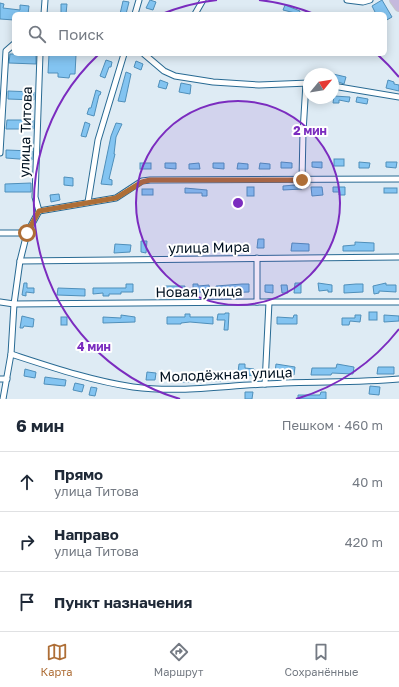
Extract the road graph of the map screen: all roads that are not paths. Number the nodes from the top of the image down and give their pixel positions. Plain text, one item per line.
1 (45, 0) edge
2 (139, 0) edge
3 (203, 0) edge
4 (347, 0) edge
5 (370, 0) edge
6 (394, 0) edge
7 (399, 7) edge
8 (44, 12) edge
9 (136, 12) edge
10 (196, 12) edge
11 (12, 46) edge
12 (40, 56) edge
13 (123, 56) edge
14 (146, 56) edge
15 (303, 83) edge
16 (339, 87) edge
17 (399, 98) edge
18 (2, 100) edge
19 (306, 104) edge
20 (0, 153) edge
21 (399, 179) edge
22 (302, 180) junction
23 (88, 202) junction
24 (39, 211) junction
25 (0, 233) edge
26 (27, 233) junction
27 (399, 257) edge
28 (257, 258) junction
29 (20, 261) junction
30 (0, 302) edge
31 (257, 302) junction
32 (269, 302) junction
33 (399, 302) edge
34 (14, 304) junction
35 (11, 354) junction
36 (0, 379) edge
37 (6, 379) junction
38 (399, 379) edge
39 (266, 384) junction
40 (3, 399) edge

1 - 8 street
2 - 9 street
3 - 10 street
4 - 5 street
6 - 7 main road
11 - 18 street
12 - 24 street, улица Титова
13 - 23 street
14 - 15 street
16 - 17 street
18 - 20 street
19 - 22 street
21 - 22 street
22 - 23 street
23 - 24 street
24 - 26 street
25 - 26 street
26 - 29 street
27 - 28 street, улица Мира
28 - 29 street, улица Мира
28 - 31 street
29 - 34 street
30 - 34 street, Новая улица
31 - 32 street, Новая улица
31 - 34 street, Новая улица
32 - 33 street, Новая улица
32 - 39 street
34 - 35 street
35 - 37 street
35 - 39 street, Молодёжная улица
36 - 37 street
37 - 40 street
38 - 39 street, Молодёжная улица

